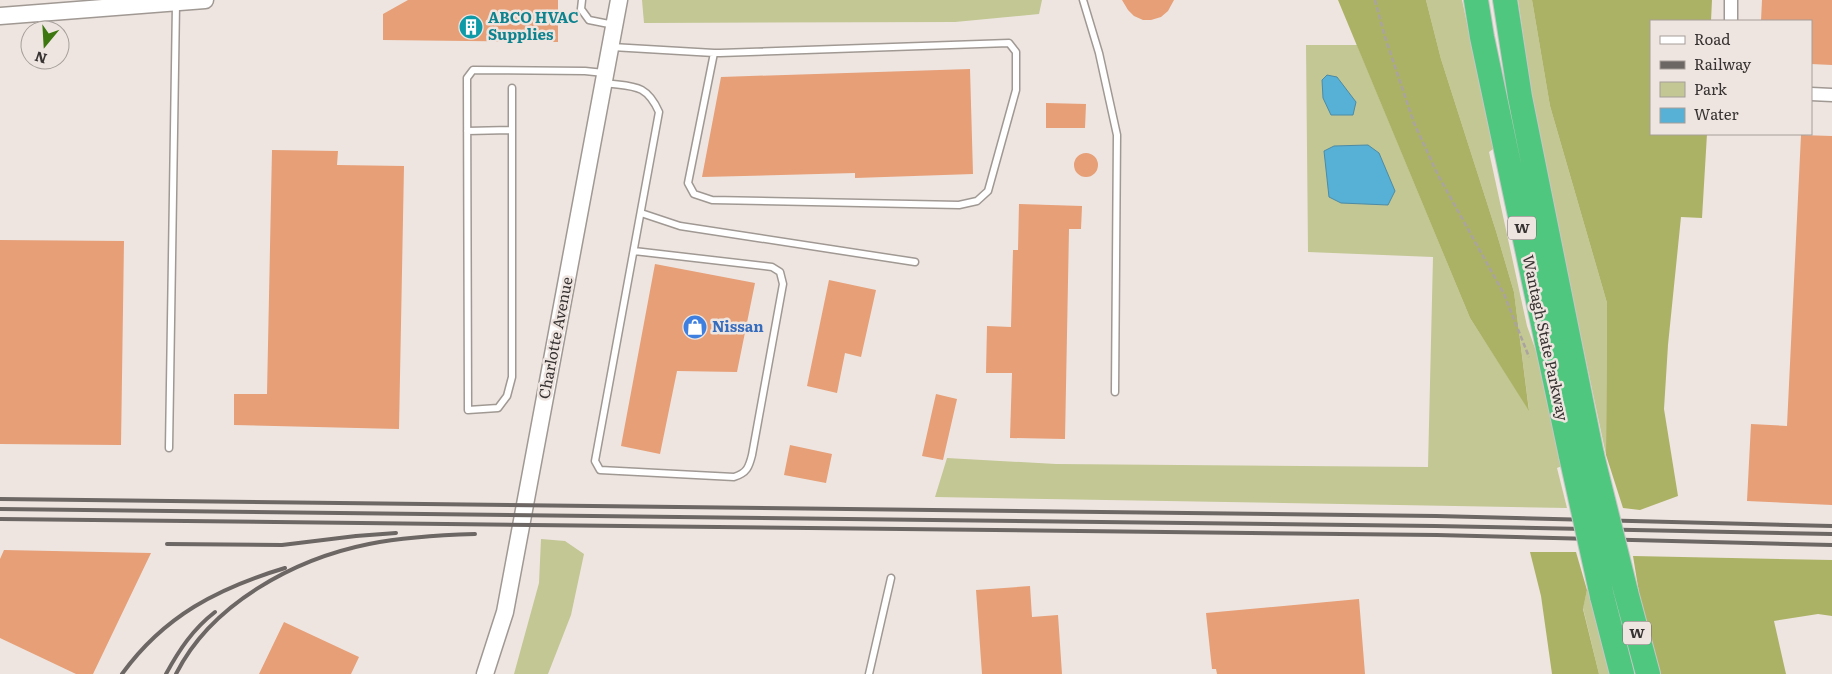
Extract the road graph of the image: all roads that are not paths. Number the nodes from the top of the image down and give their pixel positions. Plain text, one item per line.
1 (205, 0) edge
2 (582, 0) edge
3 (619, 0) edge
4 (1082, 0) edge
5 (1476, 0) edge
6 (1505, 0) edge
7 (1732, 0) edge
8 (176, 3) junction
9 (0, 16) edge
10 (1731, 20) edge
11 (614, 25) junction
12 (610, 47) junction
13 (714, 53) junction
14 (605, 78) junction
15 (512, 88) dead end
16 (1812, 94) edge
17 (1832, 96) edge
18 (467, 130) junction
19 (512, 130) junction
20 (640, 213) junction
21 (634, 251) junction
22 (915, 262) dead end
23 (1115, 392) dead end
24 (169, 448) dead end
25 (1582, 456) junction
26 (891, 578) dead end
27 (485, 674) edge
28 (869, 674) edge
29 (1622, 674) edge
30 (1648, 674) edge

1 - 8 street
2 - 11 lane
3 - 11 street, Charlotte Avenue
4 - 23 lane
5 - 25 highway, Wantagh State Parkway / W
6 - 25 highway, Wantagh State Parkway / W
7 - 10 street
8 - 9 street
8 - 24 lane
11 - 12 street, Charlotte Avenue
12 - 13 lane
12 - 14 street, Charlotte Avenue
13 - 13 lane
14 - 18 lane
14 - 20 lane
14 - 27 street, Charlotte Avenue
15 - 19 lane
16 - 17 street
18 - 19 lane
18 - 19 lane
20 - 21 lane
20 - 22 lane
21 - 21 lane
25 - 29 highway, Wantagh State Parkway / W, bridge
25 - 30 highway, Wantagh State Parkway / W, bridge
26 - 28 lane

